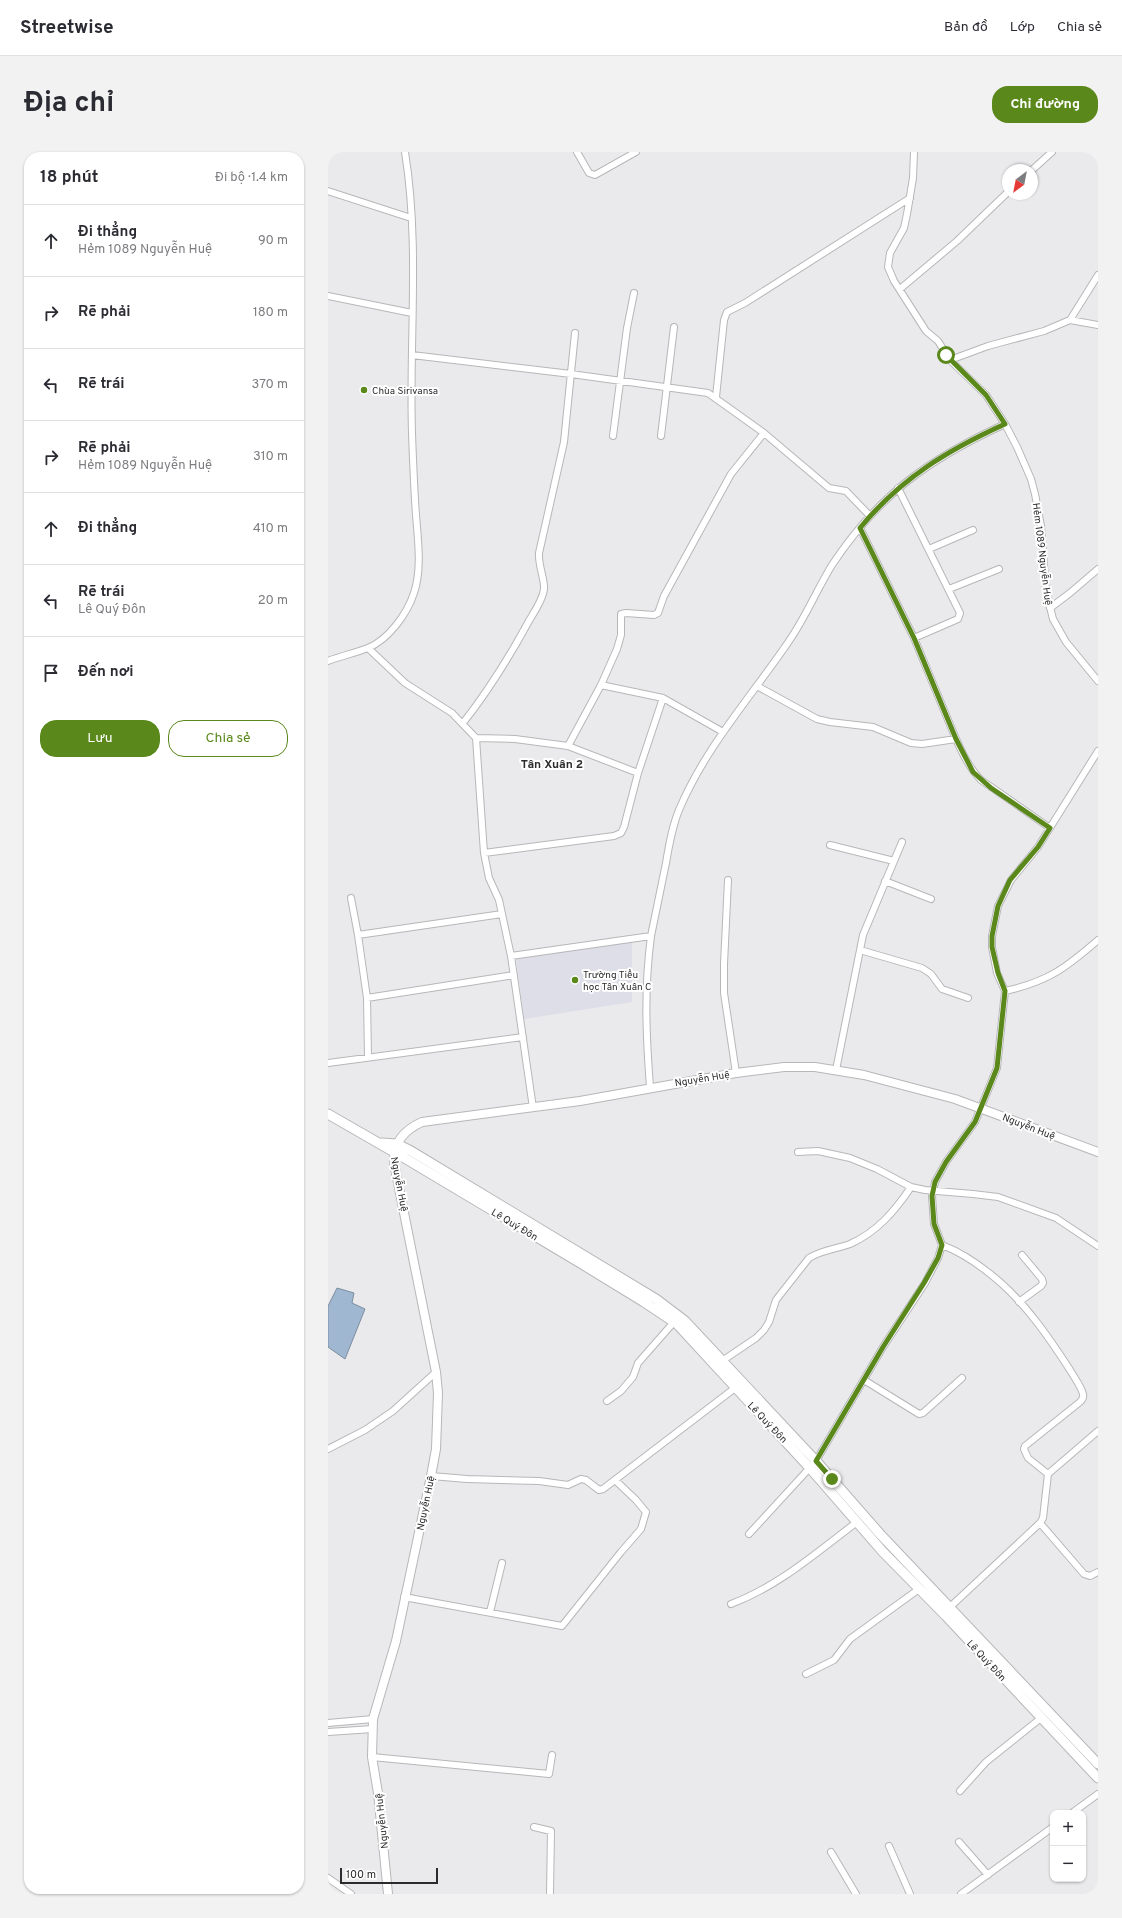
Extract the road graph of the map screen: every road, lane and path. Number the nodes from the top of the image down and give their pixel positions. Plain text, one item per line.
1 (405, 152) edge
2 (577, 152) edge
3 (636, 152) edge
4 (914, 152) edge
5 (1052, 152) edge
6 (1038, 165) edge
7 (328, 191) edge
8 (910, 198) junction
9 (1002, 198) edge
10 (411, 218) junction
11 (1098, 275) edge
12 (900, 289) junction
13 (634, 293) dead end
14 (329, 298) edge
15 (412, 313) junction
16 (1070, 320) junction
17 (1098, 325) edge
18 (674, 327) dead end
19 (575, 333) dead end
20 (412, 355) junction
21 (950, 360) junction
22 (571, 374) junction
23 (619, 380) junction
24 (668, 387) junction
25 (716, 397) junction
26 (1005, 424) junction
27 (764, 433) junction
28 (613, 436) dead end
29 (661, 436) dead end
30 (898, 488) junction
31 (870, 516) junction
32 (860, 528) junction
33 (973, 530) dead end
34 (929, 549) junction
35 (998, 569) dead end
36 (1098, 569) edge
37 (948, 588) junction
38 (1050, 608) junction
39 (914, 638) junction
40 (368, 648) junction
41 (328, 661) edge
42 (1098, 682) edge
43 (601, 685) junction
44 (756, 686) junction
45 (663, 698) junction
46 (463, 723) junction
47 (723, 732) junction
48 (476, 738) junction
49 (956, 739) junction
50 (568, 746) junction
51 (1098, 751) edge
52 (638, 773) junction
53 (1050, 828) junction
54 (902, 842) dead end
55 (830, 844) dead end
56 (484, 852) junction
57 (894, 861) junction
58 (728, 880) dead end
59 (885, 881) junction
60 (351, 898) dead end
61 (932, 899) dead end
62 (502, 914) junction
63 (358, 935) junction
64 (651, 936) junction
65 (1098, 940) edge
66 (860, 950) junction
67 (511, 956) junction
68 (514, 975) junction
69 (1005, 991) junction
70 (367, 998) junction
71 (968, 998) dead end
72 (523, 1037) junction
73 (368, 1056) junction
74 (328, 1063) edge
75 (836, 1070) junction
76 (736, 1073) junction
77 (650, 1087) junction
78 (533, 1108) junction
79 (982, 1108) junction
80 (328, 1114) edge
81 (395, 1147) junction
82 (798, 1152) dead end
83 (1098, 1152) edge
84 (911, 1187) junction
85 (933, 1191) junction
86 (942, 1245) junction
87 (1098, 1246) edge
88 (1022, 1254) dead end
89 (584, 1261) junction
90 (1019, 1302) junction
91 (674, 1322) junction
92 (722, 1361) junction
93 (436, 1372) junction
94 (962, 1378) dead end
95 (864, 1380) junction
96 (735, 1388) junction
97 (607, 1401) dead end
98 (1098, 1431) edge
99 (328, 1449) edge
100 (813, 1464) junction
101 (1048, 1474) junction
102 (431, 1476) junction
103 (615, 1480) junction
104 (857, 1522) junction
105 (1040, 1523) junction
106 (749, 1534) dead end
107 (502, 1563) dead end
108 (1098, 1572) edge
109 (919, 1589) junction
110 (404, 1597) junction
111 (731, 1604) dead end
112 (950, 1607) junction
113 (490, 1612) junction
114 (1002, 1669) junction
115 (806, 1674) dead end
116 (1042, 1718) junction
117 (373, 1719) junction
118 (328, 1723) edge
119 (373, 1729) junction
120 (328, 1732) edge
121 (552, 1755) dead end
122 (372, 1757) junction
123 (1098, 1764) edge
124 (1098, 1778) edge
125 (960, 1791) dead end
126 (1098, 1794) edge
127 (1076, 1810) edge
128 (534, 1827) dead end
129 (1050, 1829) edge
130 (959, 1842) dead end
131 (889, 1846) dead end
132 (832, 1852) dead end
133 (988, 1875) junction
134 (328, 1878) edge
135 (351, 1894) edge
136 (388, 1894) edge
137 (550, 1894) edge
138 (856, 1894) edge
139 (910, 1894) edge
140 (961, 1894) edge

1 - 10 street
2 - 3 street
4 - 8 street, Hẻm 1089 Nguyễn Huệ
5 - 6 street
7 - 10 street
8 - 12 street, Hẻm 1089 Nguyễn Huệ
8 - 25 street
9 - 12 street
10 - 15 street
11 - 16 street
12 - 21 street, Hẻm 1089 Nguyễn Huệ
13 - 23 street
14 - 15 street
15 - 20 street
16 - 17 street
16 - 21 street
18 - 24 street
19 - 22 street
20 - 22 street
20 - 40 street
21 - 26 street, Hẻm 1089 Nguyễn Huệ
22 - 23 street
22 - 46 street
23 - 24 street
23 - 28 street
24 - 25 street
24 - 29 street
25 - 27 street
26 - 30 street
26 - 38 street, Hẻm 1089 Nguyễn Huệ
27 - 31 street
27 - 43 street
30 - 31 street
30 - 34 street
31 - 32 street
32 - 39 street
32 - 44 street
33 - 34 street
34 - 37 street
35 - 37 street
36 - 38 street
37 - 39 street
38 - 42 street, Hẻm 1089 Nguyễn Huệ
39 - 49 street
40 - 41 street
40 - 46 street
43 - 45 street
43 - 50 street
44 - 47 street
44 - 49 street
45 - 47 street
45 - 52 street
46 - 48 street
47 - 64 street
48 - 50 street
48 - 56 street
49 - 53 street
50 - 52 street
51 - 53 street
52 - 56 street
53 - 69 street
54 - 57 street
55 - 57 street
56 - 62 street
57 - 59 street
58 - 76 street
59 - 61 street
59 - 66 street
60 - 63 street
62 - 63 street
62 - 67 street
63 - 70 street
64 - 67 street
64 - 77 street
65 - 69 street
66 - 71 street
66 - 75 street
67 - 68 street
68 - 70 street
68 - 72 street
69 - 79 street
70 - 73 street
72 - 73 street
72 - 78 street
73 - 74 street
75 - 76 street, Nguyễn Huệ
75 - 79 street, Nguyễn Huệ
76 - 77 street, Nguyễn Huệ
77 - 78 street, Nguyễn Huệ
78 - 81 street, Nguyễn Huệ
79 - 83 street, Nguyễn Huệ
79 - 85 street
80 - 81 main road, Lê Quý Đôn
81 - 89 main road, Lê Quý Đôn
81 - 93 street, Nguyễn Huệ
82 - 84 street
84 - 85 street
84 - 92 street
85 - 86 street
85 - 87 street
86 - 90 street
86 - 95 street
88 - 90 street
89 - 91 main road, Lê Quý Đôn
89 - 92 main road, Lê Quý Đôn
90 - 101 street
91 - 96 main road, Lê Quý Đôn
91 - 97 street
92 - 100 main road, Lê Quý Đôn
93 - 99 street
93 - 102 street, Nguyễn Huệ
94 - 95 street
95 - 100 street
96 - 100 main road, Lê Quý Đôn
96 - 103 street
98 - 101 street
100 - 104 main road, Lê Quý Đôn
100 - 106 street
100 - 112 main road, Lê Quý Đôn
101 - 105 street
102 - 103 street
102 - 110 street, Nguyễn Huệ
103 - 113 street
104 - 109 main road, Lê Quý Đôn
104 - 111 street
105 - 108 street
105 - 112 street
107 - 113 street
109 - 114 main road, Lê Quý Đôn
109 - 115 street
110 - 113 street
110 - 117 street, Nguyễn Huệ
112 - 114 main road, Lê Quý Đôn
114 - 116 main road, Lê Quý Đôn
114 - 123 main road, Lê Quý Đôn
116 - 124 main road, Lê Quý Đôn
116 - 125 street
117 - 118 street
117 - 119 street, Nguyễn Huệ
119 - 120 street
119 - 122 street, Nguyễn Huệ
121 - 122 street
122 - 136 street, Nguyễn Huệ
126 - 127 street
128 - 137 street
129 - 133 street
130 - 133 street
131 - 139 street
132 - 138 street
133 - 140 street
134 - 135 street

